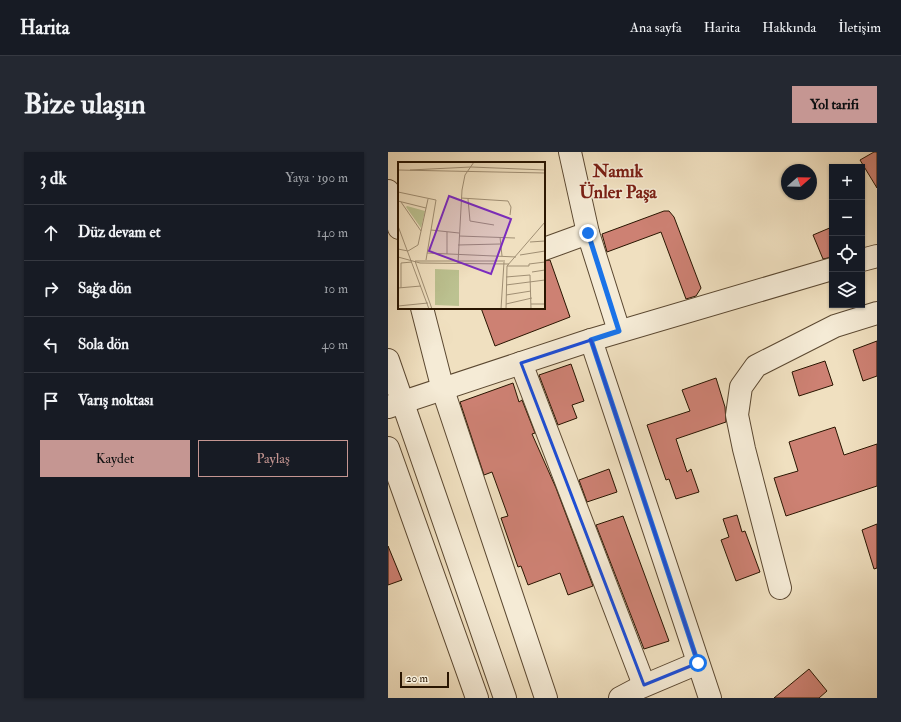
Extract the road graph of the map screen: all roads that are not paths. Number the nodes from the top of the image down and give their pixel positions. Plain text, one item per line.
1 (570, 152) edge
2 (388, 191) edge
3 (398, 225) edge
4 (588, 233) junction
5 (545, 249) edge
6 (877, 256) edge
7 (865, 259) edge
8 (829, 270) edge
9 (422, 309) edge
10 (877, 313) edge
11 (619, 331) junction
12 (591, 340) junction
13 (388, 360) edge
14 (521, 363) junction
15 (443, 390) junction
16 (395, 404) edge
17 (388, 448) edge
18 (780, 588) dead end
19 (698, 663) junction
20 (644, 686) junction
21 (477, 698) edge
22 (505, 698) edge
23 (546, 698) edge
24 (620, 698) edge
25 (710, 698) edge

1 - 4 street
2 - 3 street
4 - 5 street
4 - 11 street
6 - 7 street
8 - 11 street
9 - 15 street
10 - 18 street
11 - 12 street
12 - 14 street
12 - 19 street
13 - 16 street
14 - 15 street
14 - 20 street
15 - 16 street
15 - 23 street
16 - 22 street
17 - 21 street
19 - 20 street
19 - 25 street
20 - 24 street

